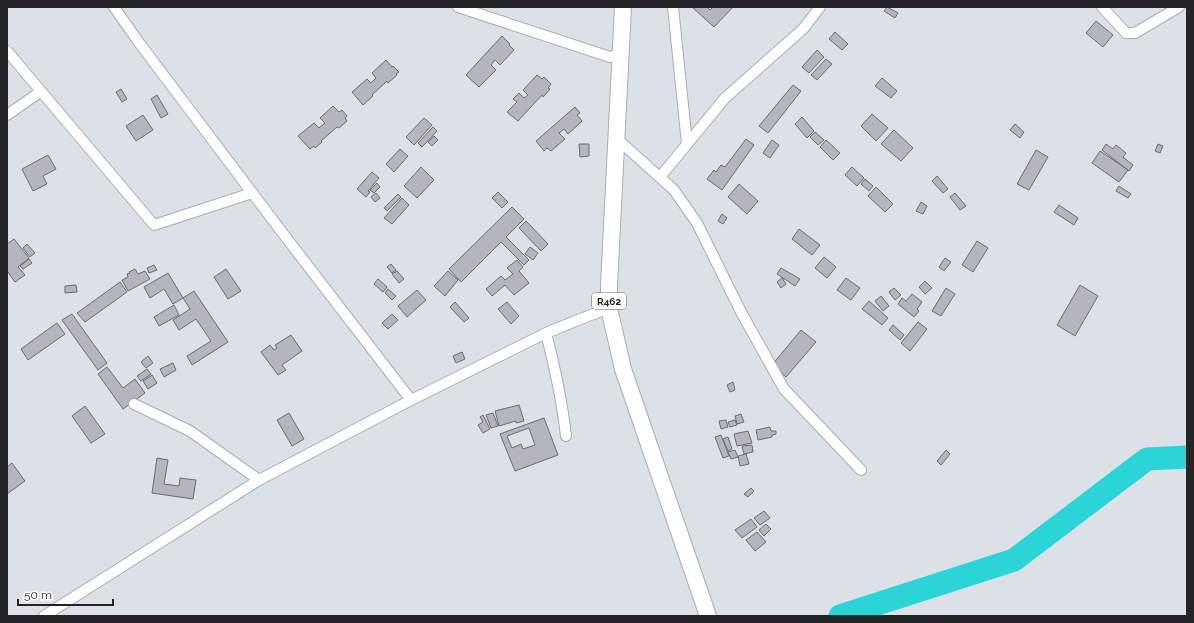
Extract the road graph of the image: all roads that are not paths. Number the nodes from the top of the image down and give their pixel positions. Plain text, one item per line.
1 (114, 7) edge
2 (458, 7) edge
3 (623, 7) edge
4 (673, 7) edge
5 (820, 7) edge
6 (1102, 7) edge
7 (1179, 7) edge
8 (7, 51) edge
9 (620, 54) junction
10 (40, 92) junction
11 (7, 115) edge
12 (616, 138) junction
13 (687, 144) junction
14 (660, 177) junction
15 (252, 193) junction
16 (609, 308) junction
17 (546, 334) junction
18 (411, 400) junction
19 (134, 404) dead end
20 (566, 436) dead end
21 (861, 470) dead end
22 (259, 480) junction
23 (44, 616) edge
24 (708, 616) edge

1 - 15 street
2 - 9 street
3 - 9 main road, R462
4 - 13 street
5 - 13 street
6 - 7 street
8 - 10 street
9 - 12 main road, R462
10 - 11 street
10 - 15 street
12 - 14 street
12 - 16 main road, R462
13 - 14 street
14 - 21 street
15 - 18 street
16 - 17 street
16 - 24 main road, R462
17 - 18 street
17 - 20 street
18 - 22 street
19 - 22 street
22 - 23 street

